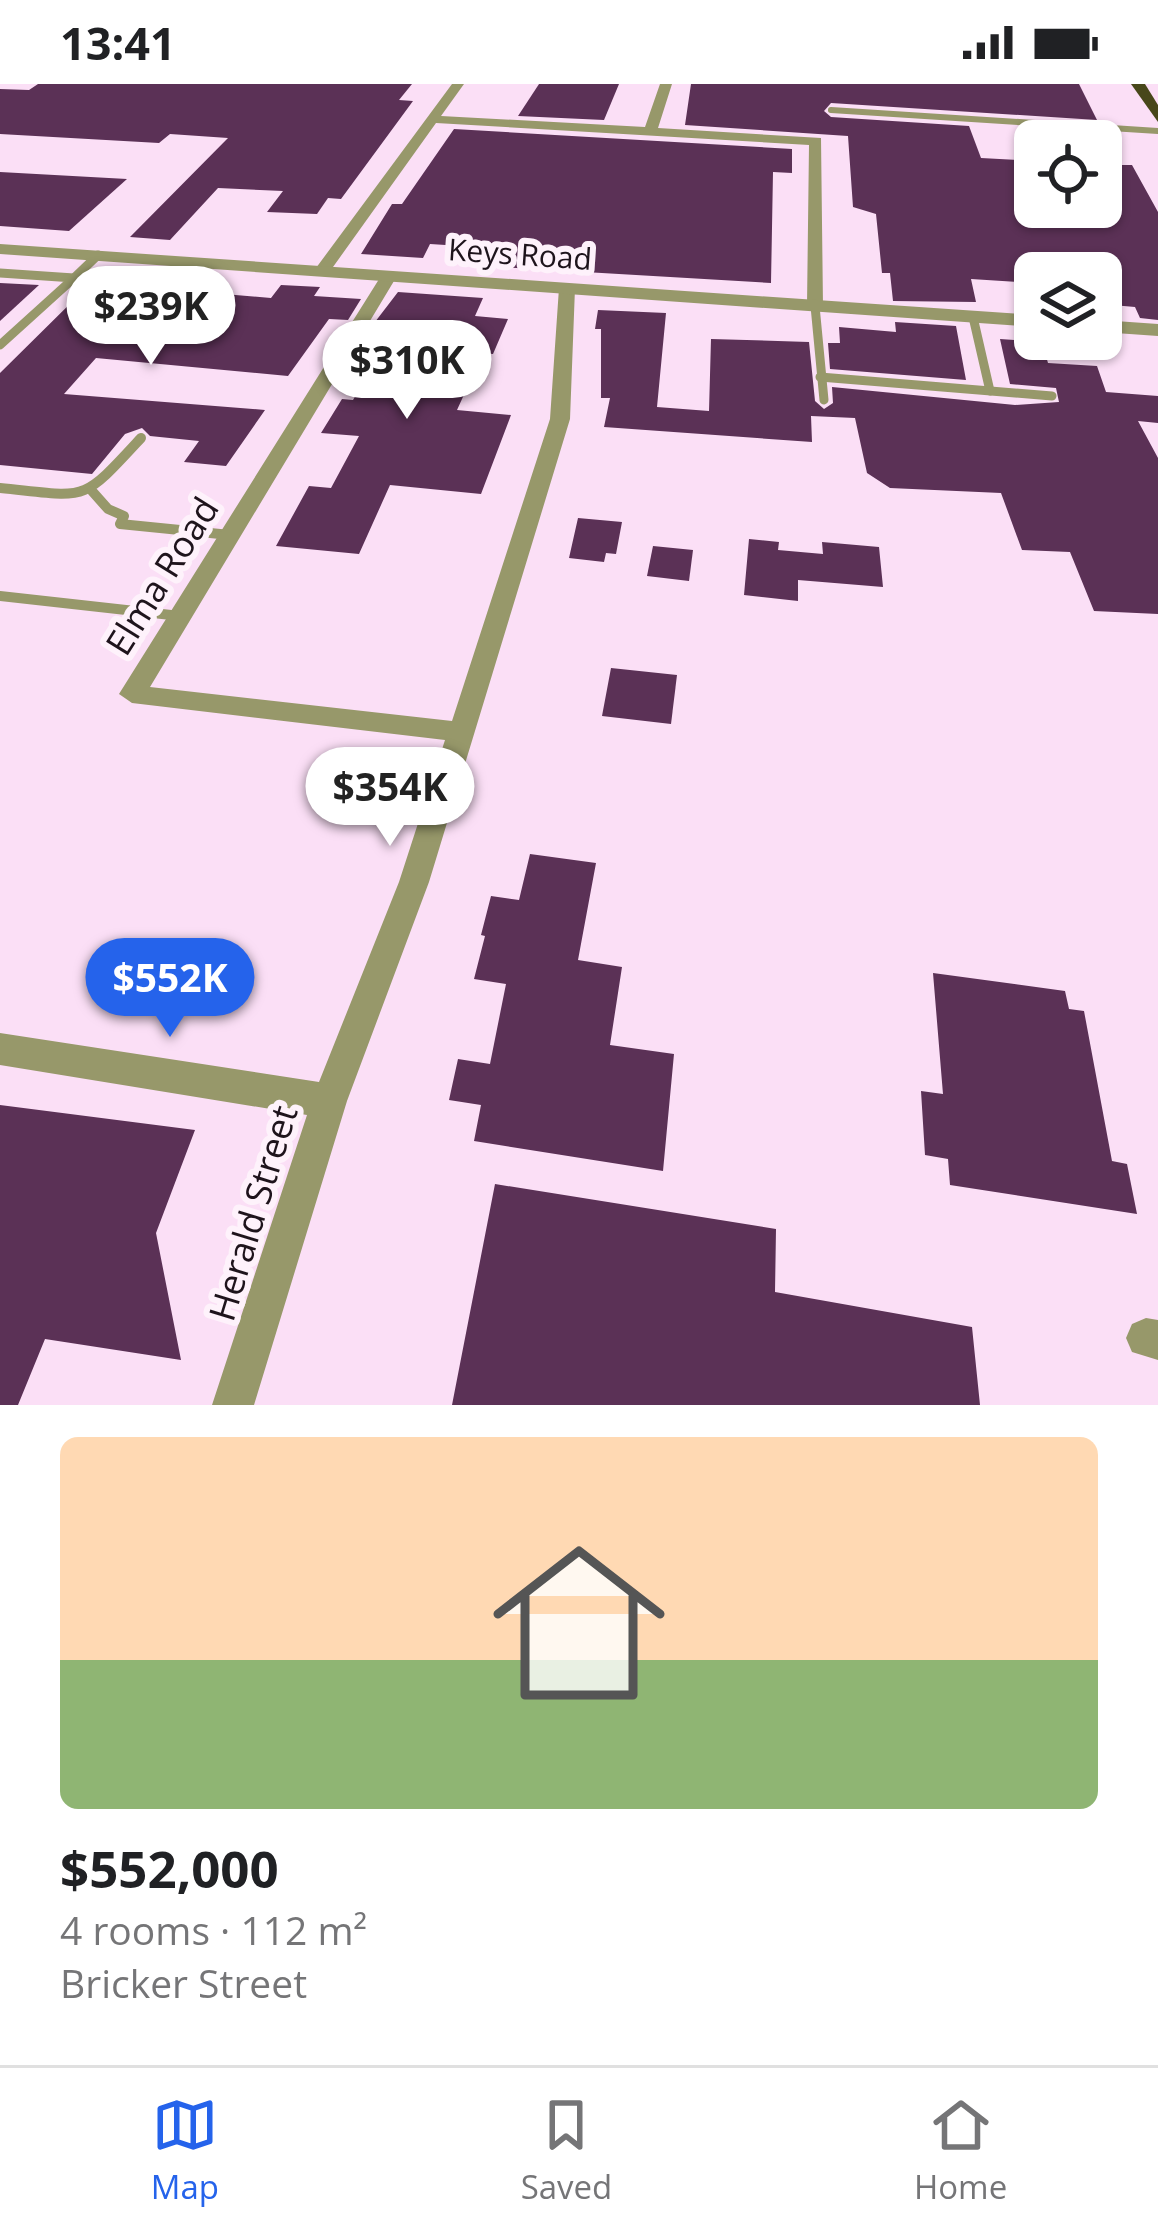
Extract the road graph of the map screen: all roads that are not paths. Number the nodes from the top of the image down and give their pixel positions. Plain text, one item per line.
1 (458, 84) edge
2 (666, 84) edge
3 (1147, 91) edge
4 (831, 110) dead end
5 (1158, 117) edge
6 (432, 119) junction
7 (650, 131) junction
8 (1158, 131) edge
9 (0, 249) edge
10 (98, 255) junction
11 (0, 272) edge
12 (322, 272) junction
13 (389, 276) junction
14 (74, 278) junction
15 (140, 282) dead end
16 (567, 288) junction
17 (815, 306) junction
18 (973, 317) junction
19 (1014, 320) edge
20 (1122, 327) edge
21 (1158, 330) edge
22 (0, 345) edge
23 (820, 377) junction
24 (990, 391) junction
25 (1052, 395) dead end
26 (824, 400) dead end
27 (141, 438) dead end
28 (0, 488) edge
29 (92, 491) junction
30 (230, 535) junction
31 (0, 596) edge
32 (180, 616) junction
33 (461, 732) junction
34 (0, 1048) edge
35 (329, 1101) junction
36 (233, 1405) edge

1 - 6 street
2 - 7 street
3 - 5 highway
4 - 8 lane
6 - 7 street
6 - 12 street
7 - 17 street
9 - 10 street, Keys Road
10 - 12 street, Keys Road
10 - 14 lane
11 - 14 lane
12 - 13 street, Keys Road
13 - 16 street, Keys Road
13 - 30 street, Elma Road
14 - 15 lane
14 - 22 lane
16 - 17 street, Keys Road
16 - 33 street, Herald Street
17 - 18 street, Keys Road
17 - 23 lane
18 - 19 street, Keys Road
18 - 24 lane
20 - 21 street
23 - 24 lane
23 - 26 lane
24 - 25 lane
27 - 29 lane
28 - 29 lane
29 - 30 lane
30 - 32 street, Elma Road
31 - 32 lane
32 - 33 street, Elma Road
33 - 35 street, Herald Street
34 - 35 street
35 - 36 street, Herald Street

